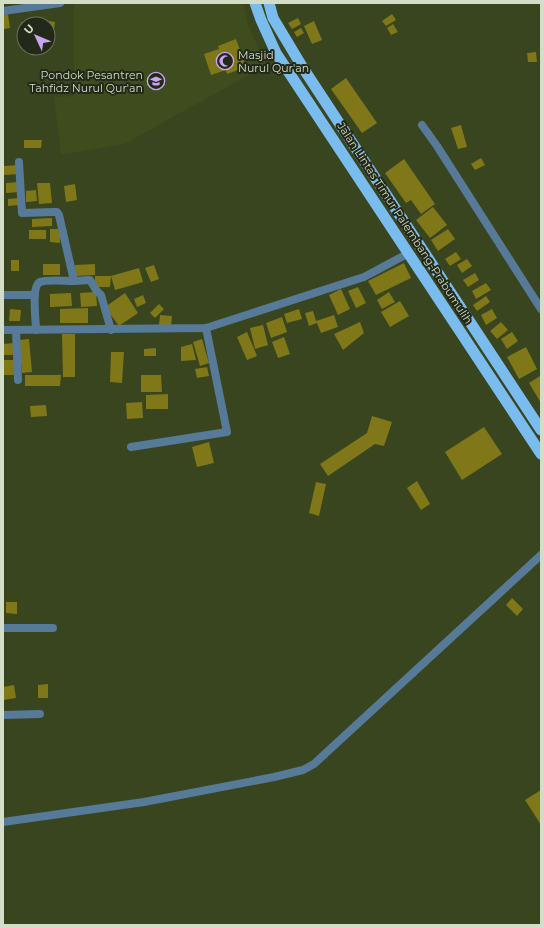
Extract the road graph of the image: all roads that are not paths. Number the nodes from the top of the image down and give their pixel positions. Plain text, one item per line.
1 (60, 3) edge
2 (255, 3) edge
3 (269, 3) edge
4 (3, 11) edge
5 (422, 125) dead end
6 (19, 162) dead end
7 (409, 254) junction
8 (74, 281) junction
9 (3, 295) edge
10 (35, 295) junction
11 (541, 309) edge
12 (206, 328) junction
13 (3, 330) edge
14 (16, 330) junction
15 (36, 330) junction
16 (110, 330) junction
17 (18, 380) dead end
18 (541, 430) edge
19 (131, 447) dead end
20 (541, 454) edge
21 (541, 555) edge
22 (3, 628) edge
23 (53, 628) dead end
24 (40, 714) dead end
25 (3, 715) edge
26 (3, 822) edge

1 - 4 street
2 - 7 highway, Jalan Lintas Timur Palembang-Prabumulih
3 - 18 highway, Jalan Lintas Timur Palembang-Prabumulih
5 - 11 street
6 - 8 street
7 - 12 street
7 - 20 highway, Jalan Lintas Timur Palembang-Prabumulih
8 - 10 street
8 - 16 street
9 - 10 street
10 - 15 street
12 - 16 street
12 - 19 street
13 - 14 street
14 - 15 street
14 - 17 street
15 - 16 street
21 - 26 street
22 - 23 street
24 - 25 street

